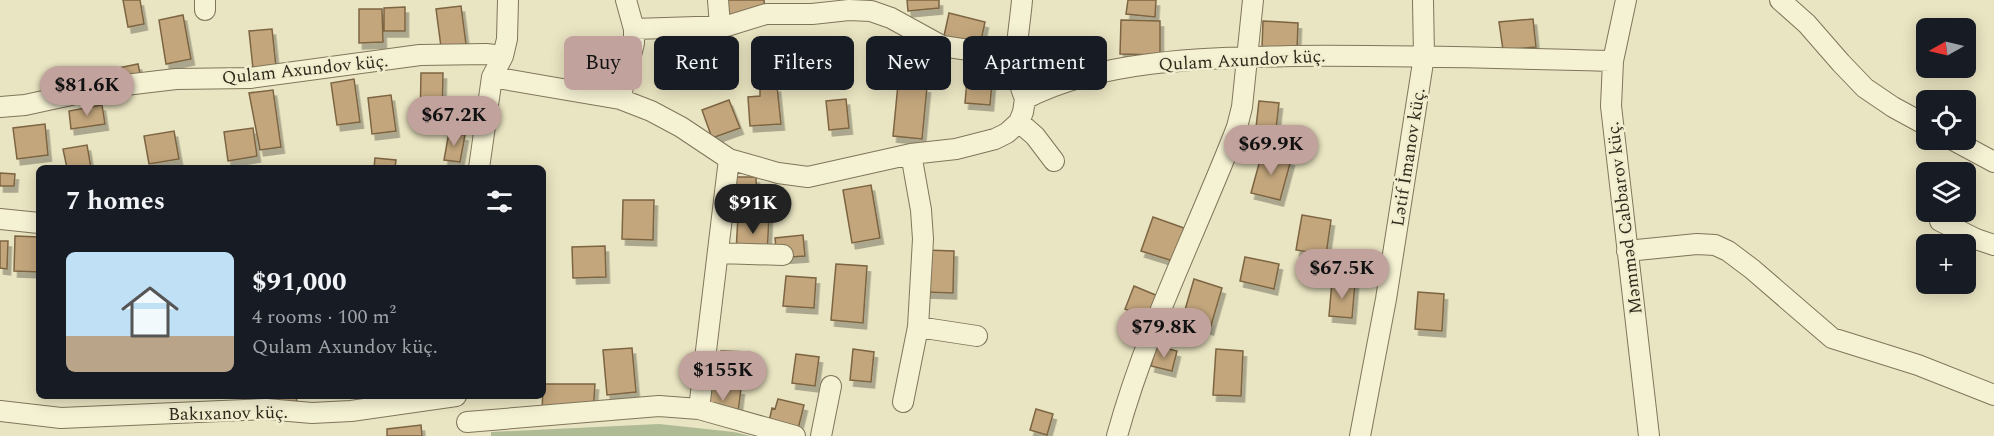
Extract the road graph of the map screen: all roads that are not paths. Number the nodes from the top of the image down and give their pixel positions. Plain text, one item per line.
1 (508, 0) edge
2 (626, 0) edge
3 (718, 0) edge
4 (1022, 0) edge
5 (1253, 0) edge
6 (1423, 0) edge
7 (1626, 0) edge
8 (1780, 0) edge
9 (720, 26) junction
10 (634, 29) junction
11 (1018, 36) edge
12 (963, 49) edge
13 (503, 56) junction
14 (1424, 56) junction
15 (1248, 57) junction
16 (1612, 61) junction
17 (492, 77) junction
18 (1021, 90) edge
19 (620, 99) junction
20 (1024, 99) junction
21 (0, 107) edge
22 (1916, 120) edge
23 (1019, 122) junction
24 (1972, 150) edge
25 (911, 154) junction
26 (729, 159) junction
27 (1054, 161) dead end
28 (1994, 162) edge
29 (479, 165) edge
30 (0, 219) edge
31 (1942, 222) edge
32 (36, 223) edge
33 (1994, 245) edge
34 (1627, 251) junction
35 (718, 252) junction
36 (783, 255) dead end
37 (918, 327) junction
38 (977, 336) dead end
39 (831, 386) dead end
40 (1994, 395) edge
41 (435, 399) edge
42 (466, 399) edge
43 (903, 402) dead end
44 (699, 409) junction
45 (0, 411) edge
46 (467, 429) edge
47 (795, 436) edge
48 (821, 436) edge
49 (1119, 436) edge
50 (1360, 436) edge
51 (1649, 436) edge

1 - 13 street
2 - 10 street
3 - 9 street
4 - 11 street
5 - 15 street
6 - 14 street, Lətif İmanov küç.
7 - 16 street, Məmməd Cabbarov küç.
8 - 22 street
9 - 10 street
9 - 12 street
10 - 19 street
13 - 17 street
13 - 21 street, Qulam Axundov küç.
14 - 15 street, Qulam Axundov küç.
14 - 16 street, Qulam Axundov küç.
14 - 50 street, Lətif İmanov küç.
15 - 20 street, Qulam Axundov küç.
15 - 49 street
16 - 34 street, Məmməd Cabbarov küç.
17 - 19 street
17 - 29 street
18 - 20 street
19 - 26 street
20 - 23 street
23 - 25 street
23 - 27 street
24 - 28 street
25 - 26 street
25 - 37 street
26 - 35 street
30 - 32 street
31 - 33 street
34 - 40 street
34 - 51 street, Məmməd Cabbarov küç.
35 - 36 street
35 - 44 street
37 - 38 street
37 - 43 street
39 - 48 street
41 - 45 street, Bakıxanov küç.
42 - 46 street
44 - 46 street
44 - 47 street

